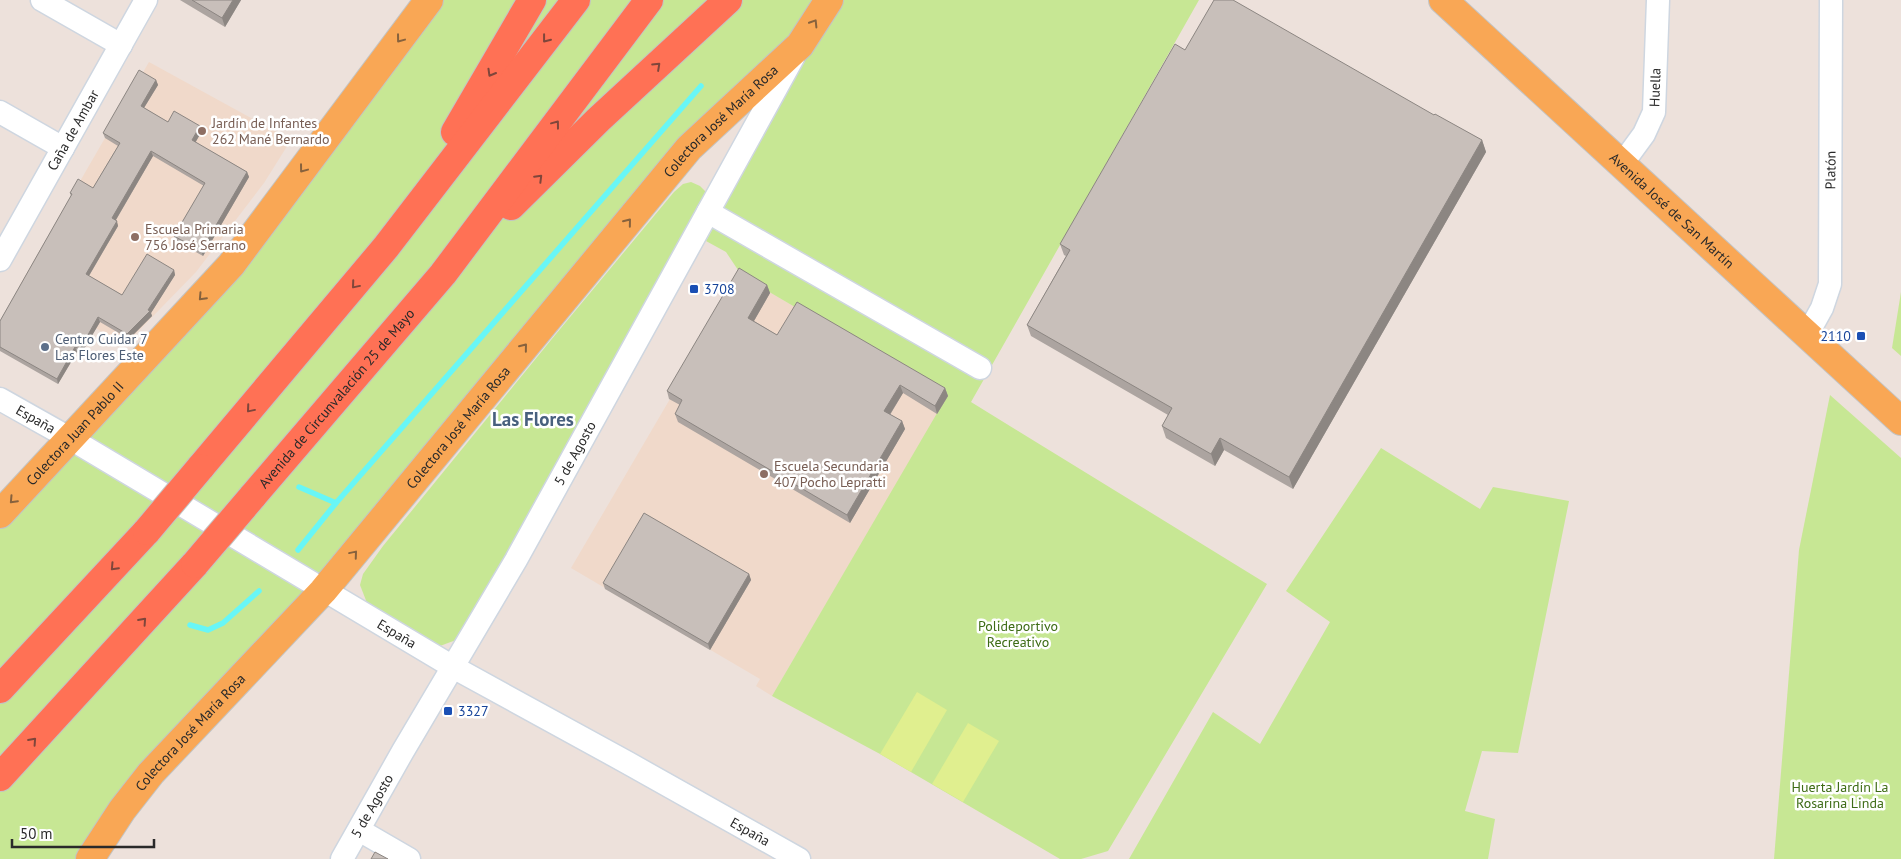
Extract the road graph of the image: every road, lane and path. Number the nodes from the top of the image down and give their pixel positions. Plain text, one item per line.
1 (42, 0) edge
2 (146, 0) edge
3 (429, 0) edge
4 (532, 0) edge
5 (576, 0) edge
6 (649, 0) edge
7 (728, 0) edge
8 (829, 0) edge
9 (1443, 0) edge
10 (1658, 0) edge
11 (1831, 0) edge
12 (121, 45) junction
13 (800, 46) junction
14 (0, 112) edge
15 (63, 148) junction
16 (1622, 164) junction
17 (708, 212) junction
18 (386, 247) junction
19 (1, 254) edge
20 (443, 274) junction
21 (1807, 335) junction
22 (980, 368) dead end
23 (0, 399) edge
24 (1901, 420) edge
25 (71, 439) junction
26 (0, 514) edge
27 (323, 591) junction
28 (452, 667) junction
29 (0, 689) edge
30 (0, 777) edge
31 (359, 830) junction
32 (90, 859) edge
33 (342, 859) edge
34 (409, 859) edge
35 (798, 859) edge

1 - 12 street
2 - 12 street, Caña de Ambar
3 -> 25 main road, Colectora Juan Pablo II
4 -> 18 highway
5 -> 18 highway
20 -> 6 highway, Avenida de Circunvalación 25 de Mayo
20 -> 7 highway
13 -> 8 main road, Colectora José María Rosa
9 - 16 main road, Avenida José de San Martín
10 - 16 street, Huella
11 - 21 street, Platón
12 - 15 street, Caña de Ambar
13 - 17 street, 5 de Agosto
27 -> 13 main road, Colectora José María Rosa
14 - 15 street
15 - 19 street, Caña de Ambar
16 - 21 main road, Avenida José de San Martín
17 - 22 street
17 - 28 street, 5 de Agosto
18 -> 29 highway, bridge
30 -> 20 highway, Avenida de Circunvalación 25 de Mayo, bridge
21 - 24 main road, Avenida José de San Martín
23 - 25 street, España
25 -> 26 main road, Colectora Juan Pablo II
25 - 27 street, España
27 - 28 street, España
27 - 32 main road, Colectora José María Rosa
28 - 31 street, 5 de Agosto
28 - 35 street, España
31 - 33 street, 5 de Agosto
31 - 34 street

